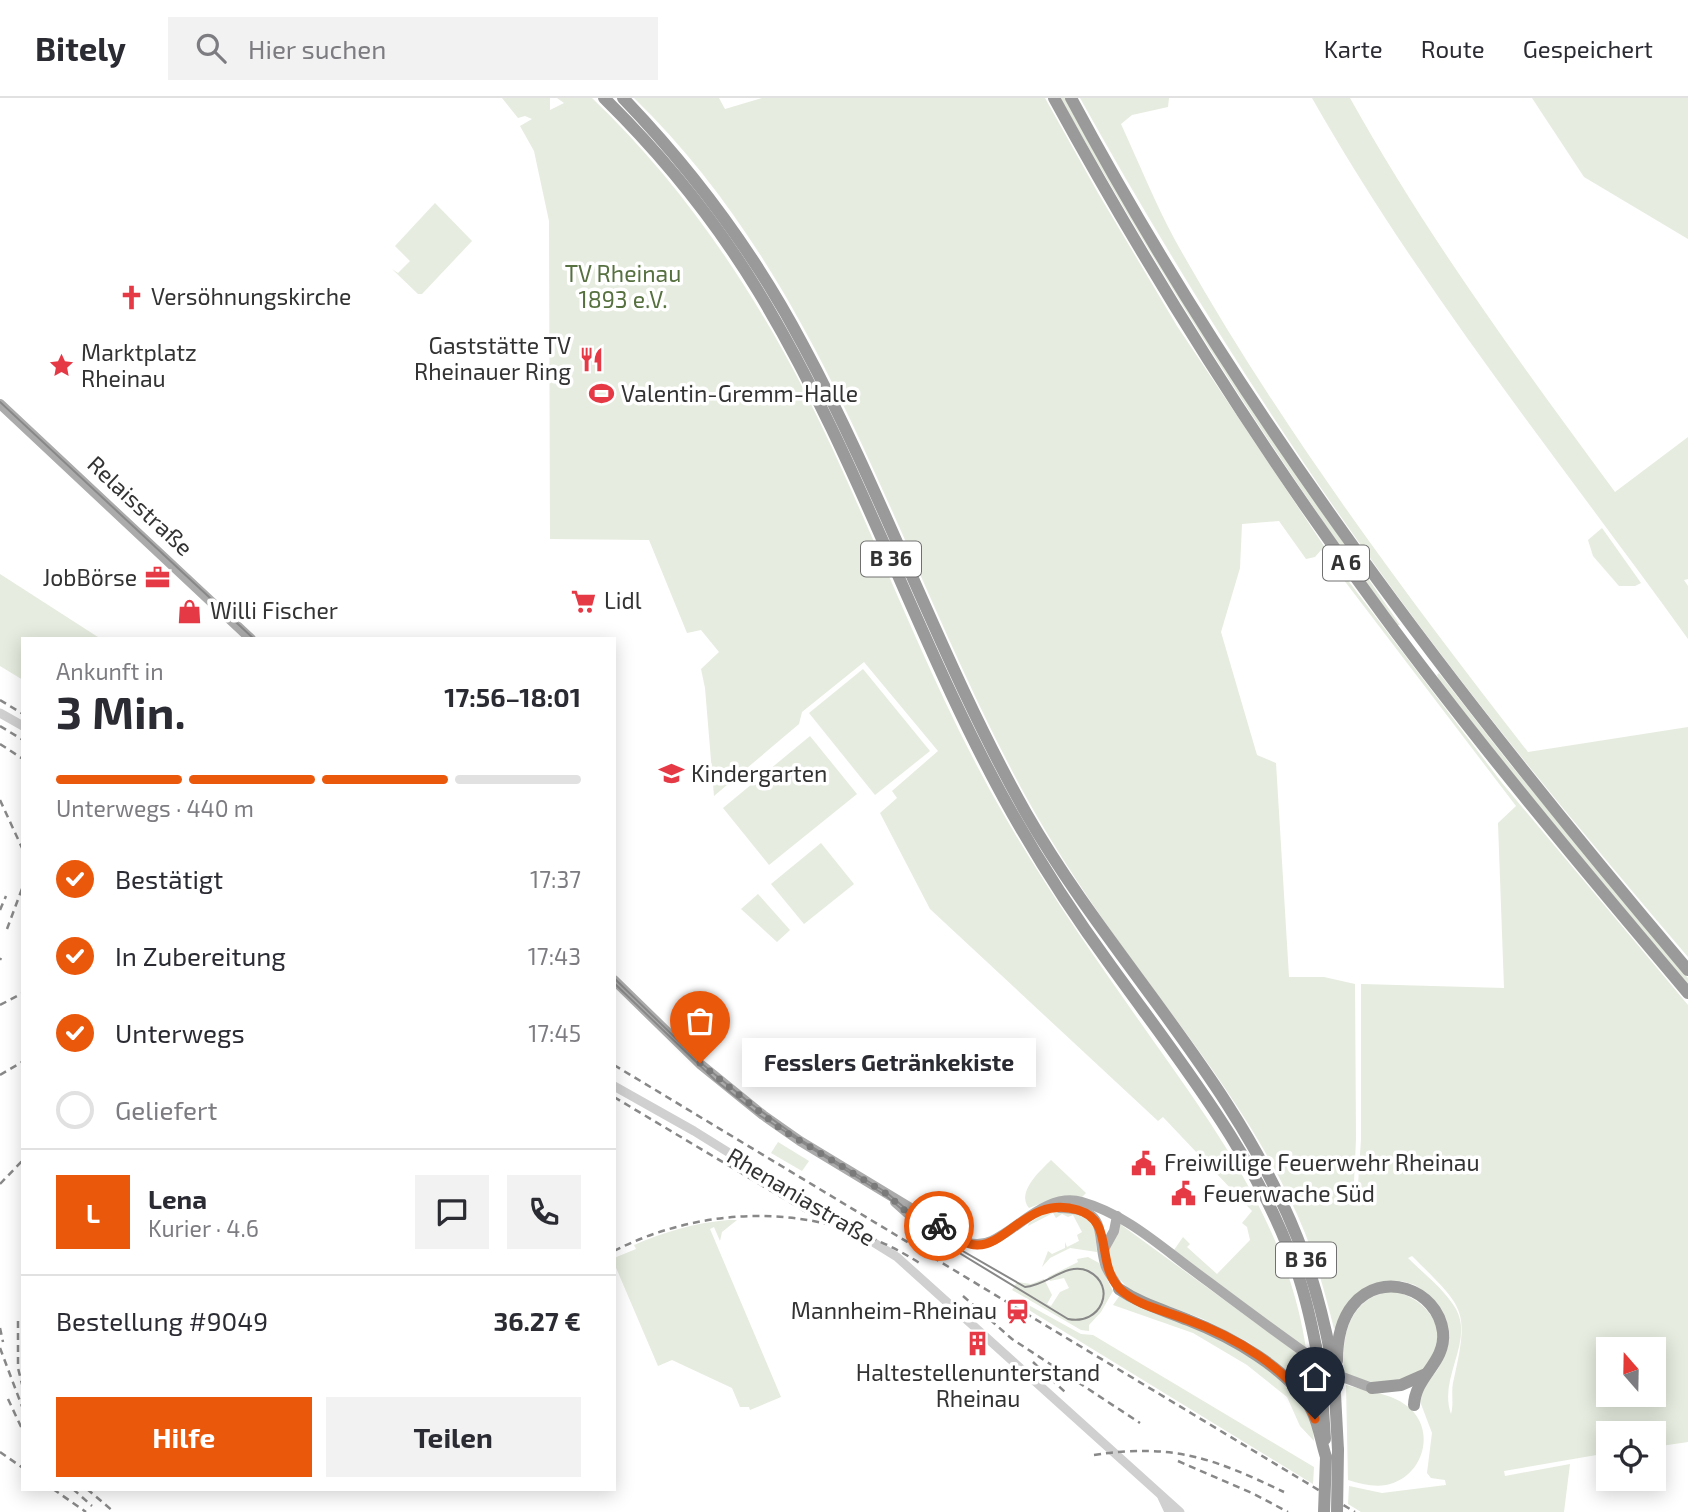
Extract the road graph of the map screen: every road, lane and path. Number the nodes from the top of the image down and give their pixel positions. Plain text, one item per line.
1 (604, 98) edge
2 (623, 98) edge
3 (1054, 98) edge
4 (1071, 98) edge
5 (0, 404) edge
6 (249, 637) edge
7 (0, 713) edge
8 (21, 725) edge
9 (1688, 970) edge
10 (616, 982) edge
11 (1688, 993) edge
12 (1168, 1032) junction
13 (616, 1087) edge
14 (1090, 1206) junction
15 (1075, 1209) junction
16 (1033, 1213) junction
17 (1117, 1216) junction
18 (1102, 1236) junction
19 (1104, 1249) junction
20 (1119, 1289) joint
21 (1334, 1359) junction
22 (1429, 1372) junction
23 (1372, 1388) joint
24 (1414, 1405) dead end
25 (1323, 1440) junction
26 (1161, 1496) junction
27 (1169, 1512) edge
28 (1180, 1512) edge
29 (1324, 1512) edge
30 (1337, 1512) edge

1 - 12 highway, B 36
2 - 12 highway, B 36
3 - 11 highway, A 6
4 - 9 highway, A 6
5 - 6 main road, Relaisstraße
7 - 8 street
10 - 16 main road
12 - 21 highway, B 36
12 - 25 highway, B 36, bridge
13 - 26 street, Rhenaniastraße
14 - 15 main road
14 - 16 main road
14 - 17 main road
15 - 16 main road
15 - 18 main road
17 - 18 main road
17 - 19 main road
17 - 23 main road
18 - 19 main road
19 - 20 main road
20 - 25 highway
21 - 22 highway
21 - 30 highway, bridge
22 - 23 highway
22 - 24 highway
25 - 29 highway, bridge
26 - 27 street, Rhenaniastraße
26 - 28 street, Rhenaniastraße

